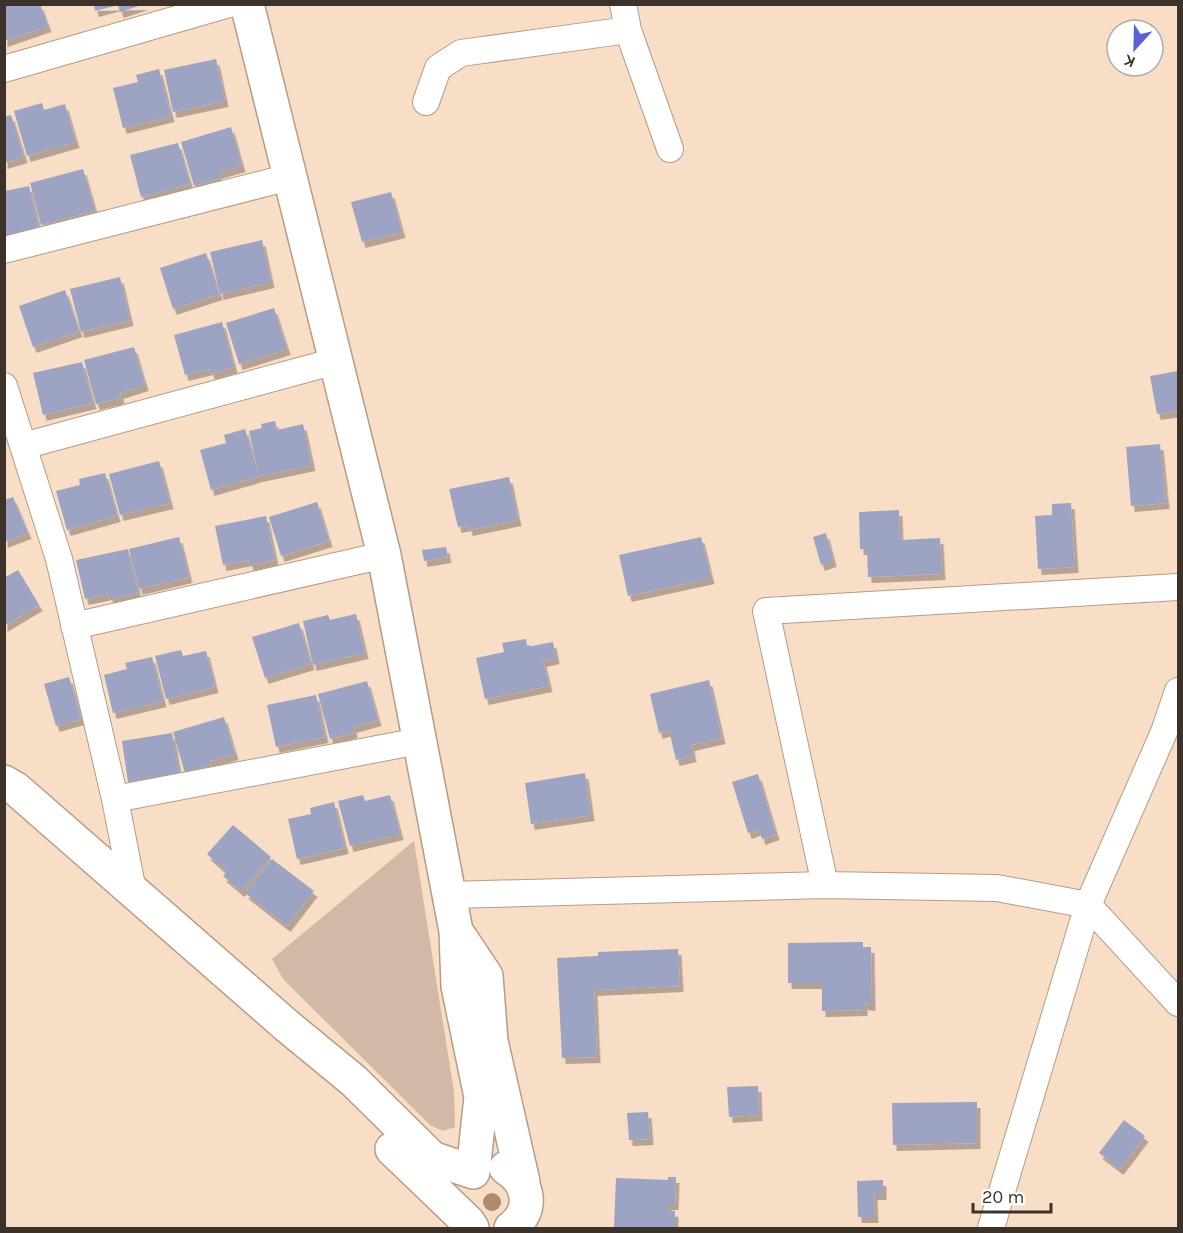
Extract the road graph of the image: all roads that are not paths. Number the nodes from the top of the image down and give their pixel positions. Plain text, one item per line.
1 (229, 4) edge
2 (247, 4) edge
3 (623, 4) edge
4 (628, 30) junction
5 (4, 69) edge
6 (426, 102) dead end
7 (670, 149) dead end
8 (290, 177) junction
9 (4, 250) edge
10 (336, 361) junction
11 (4, 386) edge
12 (10, 422) edge
13 (23, 446) junction
14 (384, 555) junction
15 (1179, 587) edge
16 (74, 626) junction
17 (1179, 691) edge
18 (419, 741) junction
19 (4, 782) edge
20 (114, 799) junction
21 (825, 885) junction
22 (134, 891) junction
23 (449, 895) junction
24 (1088, 905) junction
25 (456, 931) junction
26 (1179, 1003) edge
27 (286, 1025) junction
28 (473, 1172) junction
29 (524, 1211) edge
30 (472, 1226) edge
31 (991, 1228) edge

1 - 5 street
2 - 8 street
3 - 4 street
4 - 6 street
4 - 7 street
8 - 9 street
8 - 10 street
10 - 13 street
10 - 14 street
11 - 12 street
12 - 13 street
13 - 16 street
14 - 16 street
14 - 18 street
15 - 21 street
16 - 20 street
17 - 24 street
18 - 20 street
18 - 23 street
19 - 22 street
20 - 22 street
21 - 23 street
21 - 24 street
22 - 27 street
23 - 25 street
24 - 26 street
24 - 31 street
25 - 28 street
25 - 29 street
27 - 28 street
27 - 30 street
28 - 29 street
28 - 30 street

